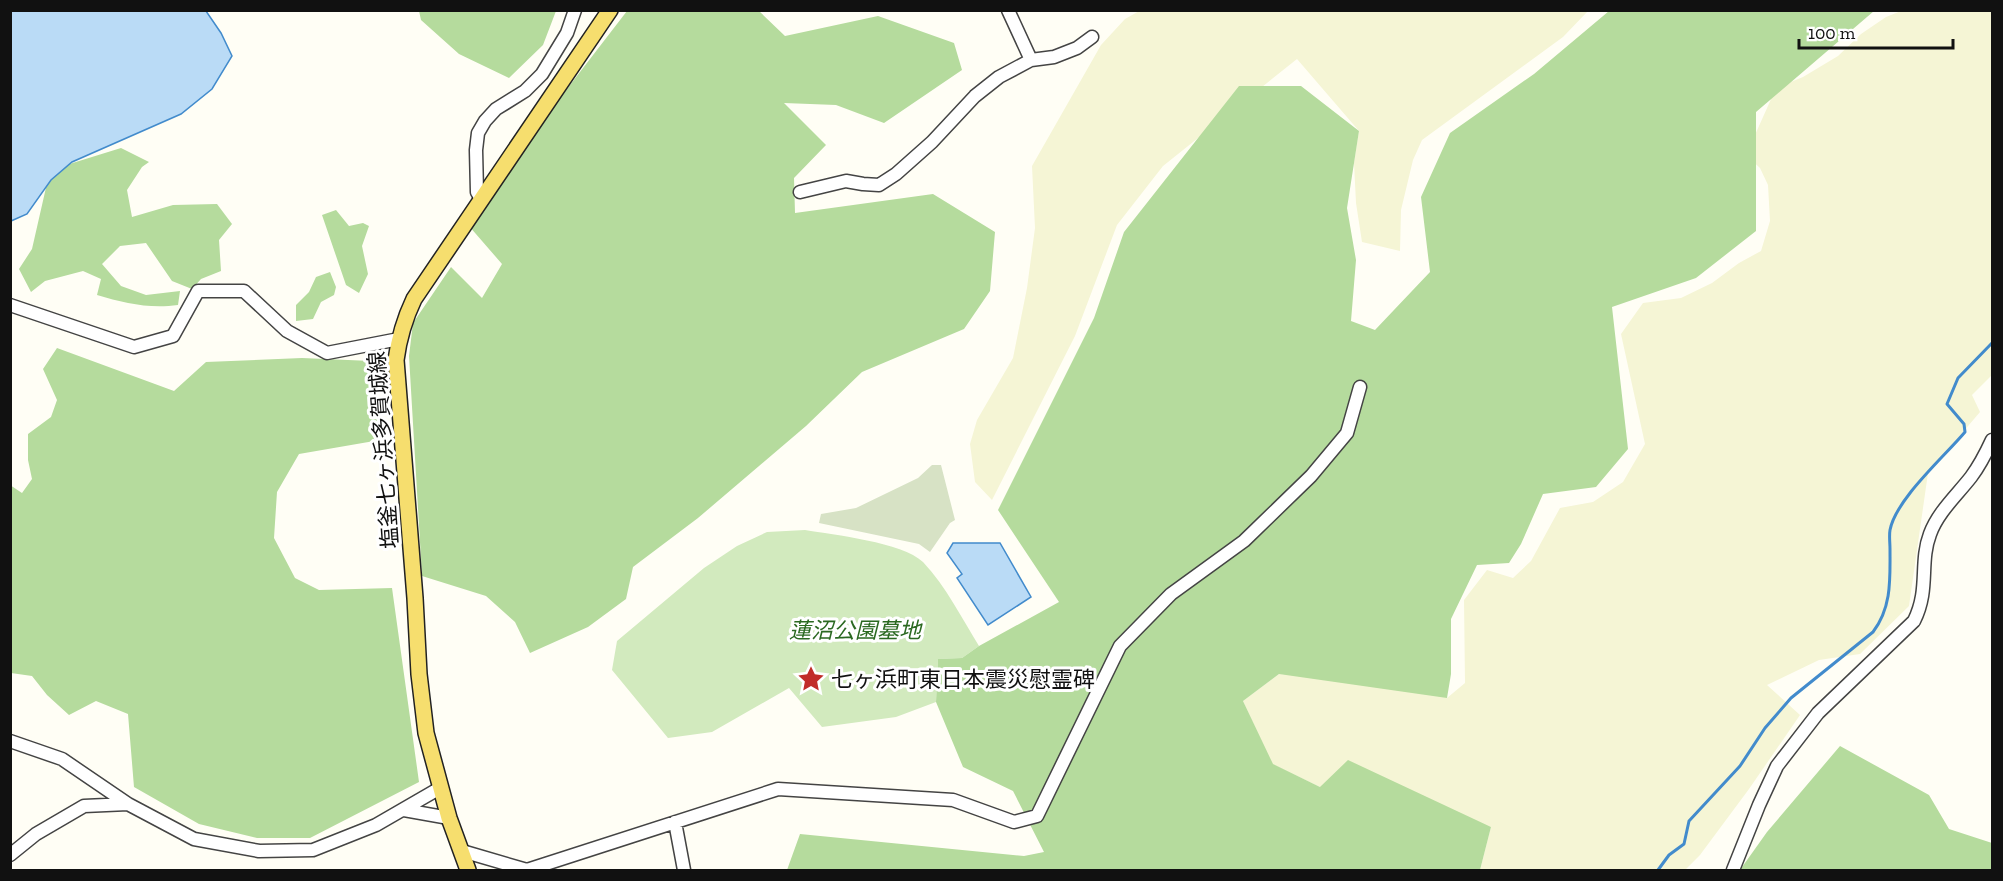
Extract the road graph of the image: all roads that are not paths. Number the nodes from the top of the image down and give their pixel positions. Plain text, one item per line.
1 (575, 10) edge
2 (610, 10) edge
3 (1008, 10) edge
4 (1092, 37) dead end
5 (1031, 60) junction
6 (800, 192) dead end
7 (481, 199) junction
8 (10, 305) edge
9 (399, 339) junction
10 (1360, 387) dead end
11 (1992, 441) edge
12 (10, 741) edge
13 (440, 788) junction
14 (128, 804) junction
15 (404, 810) junction
16 (449, 818) junction
17 (675, 822) junction
18 (462, 851) junction
19 (10, 855) edge
20 (468, 870) edge
21 (684, 870) edge
22 (1732, 870) edge

1 - 7 street
2 - 7 main road, 塩釜七ヶ浜多賀城線
3 - 5 street
4 - 5 street
5 - 6 street
7 - 9 main road, 塩釜七ヶ浜多賀城線
8 - 9 street
9 - 13 main road, 塩釜七ヶ浜多賀城線
10 - 17 street
11 - 22 street
12 - 14 street
13 - 15 street
13 - 16 main road, 塩釜七ヶ浜多賀城線
14 - 15 street
14 - 19 street
15 - 16 street
16 - 18 main road, 塩釜七ヶ浜多賀城線
17 - 18 street
17 - 21 street
18 - 20 main road, 塩釜七ヶ浜多賀城線

